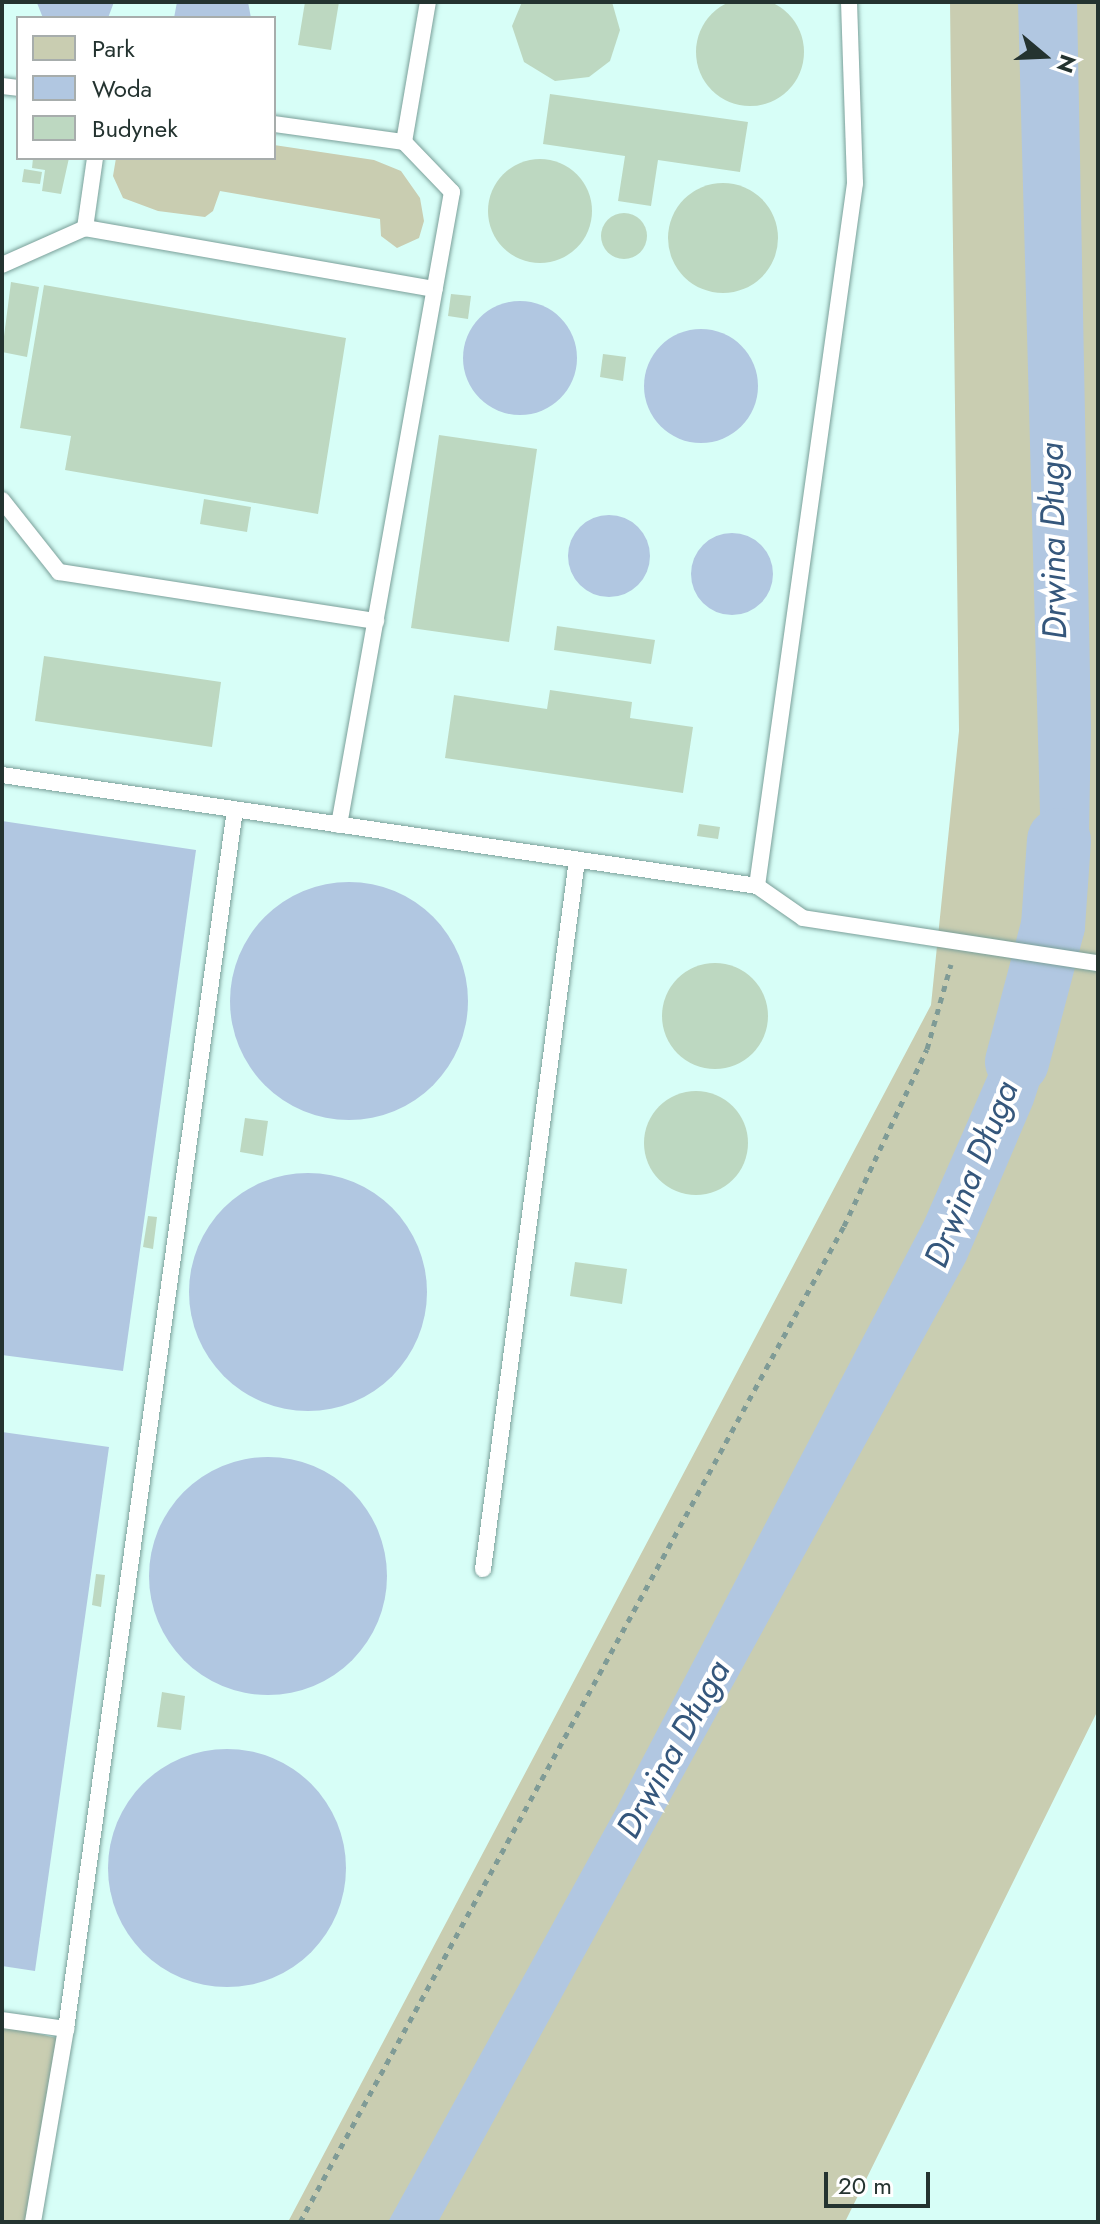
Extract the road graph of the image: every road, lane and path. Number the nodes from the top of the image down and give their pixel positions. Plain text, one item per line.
1 (428, 2) edge
2 (849, 2) edge
3 (276, 124) edge
4 (404, 142) junction
5 (95, 160) edge
6 (85, 228) junction
7 (2, 265) edge
8 (435, 289) junction
9 (2, 500) edge
10 (376, 621) junction
11 (2, 775) edge
12 (235, 810) junction
13 (339, 825) junction
14 (577, 860) junction
15 (757, 886) junction
16 (955, 943) junction
17 (1098, 963) edge
18 (483, 1569) dead end
19 (2, 2020) edge
20 (66, 2029) junction
21 (33, 2222) edge
22 (300, 2222) edge

1 - 4 lane
2 - 15 lane
3 - 4 lane
4 - 8 lane
5 - 6 lane
6 - 7 lane
6 - 8 lane
8 - 10 lane
9 - 10 lane
10 - 13 lane
11 - 12 lane
12 - 13 lane
12 - 20 lane
13 - 14 lane
14 - 15 lane
14 - 18 lane
15 - 16 lane
16 - 17 lane
16 - 22 path
19 - 20 lane
20 - 21 lane

